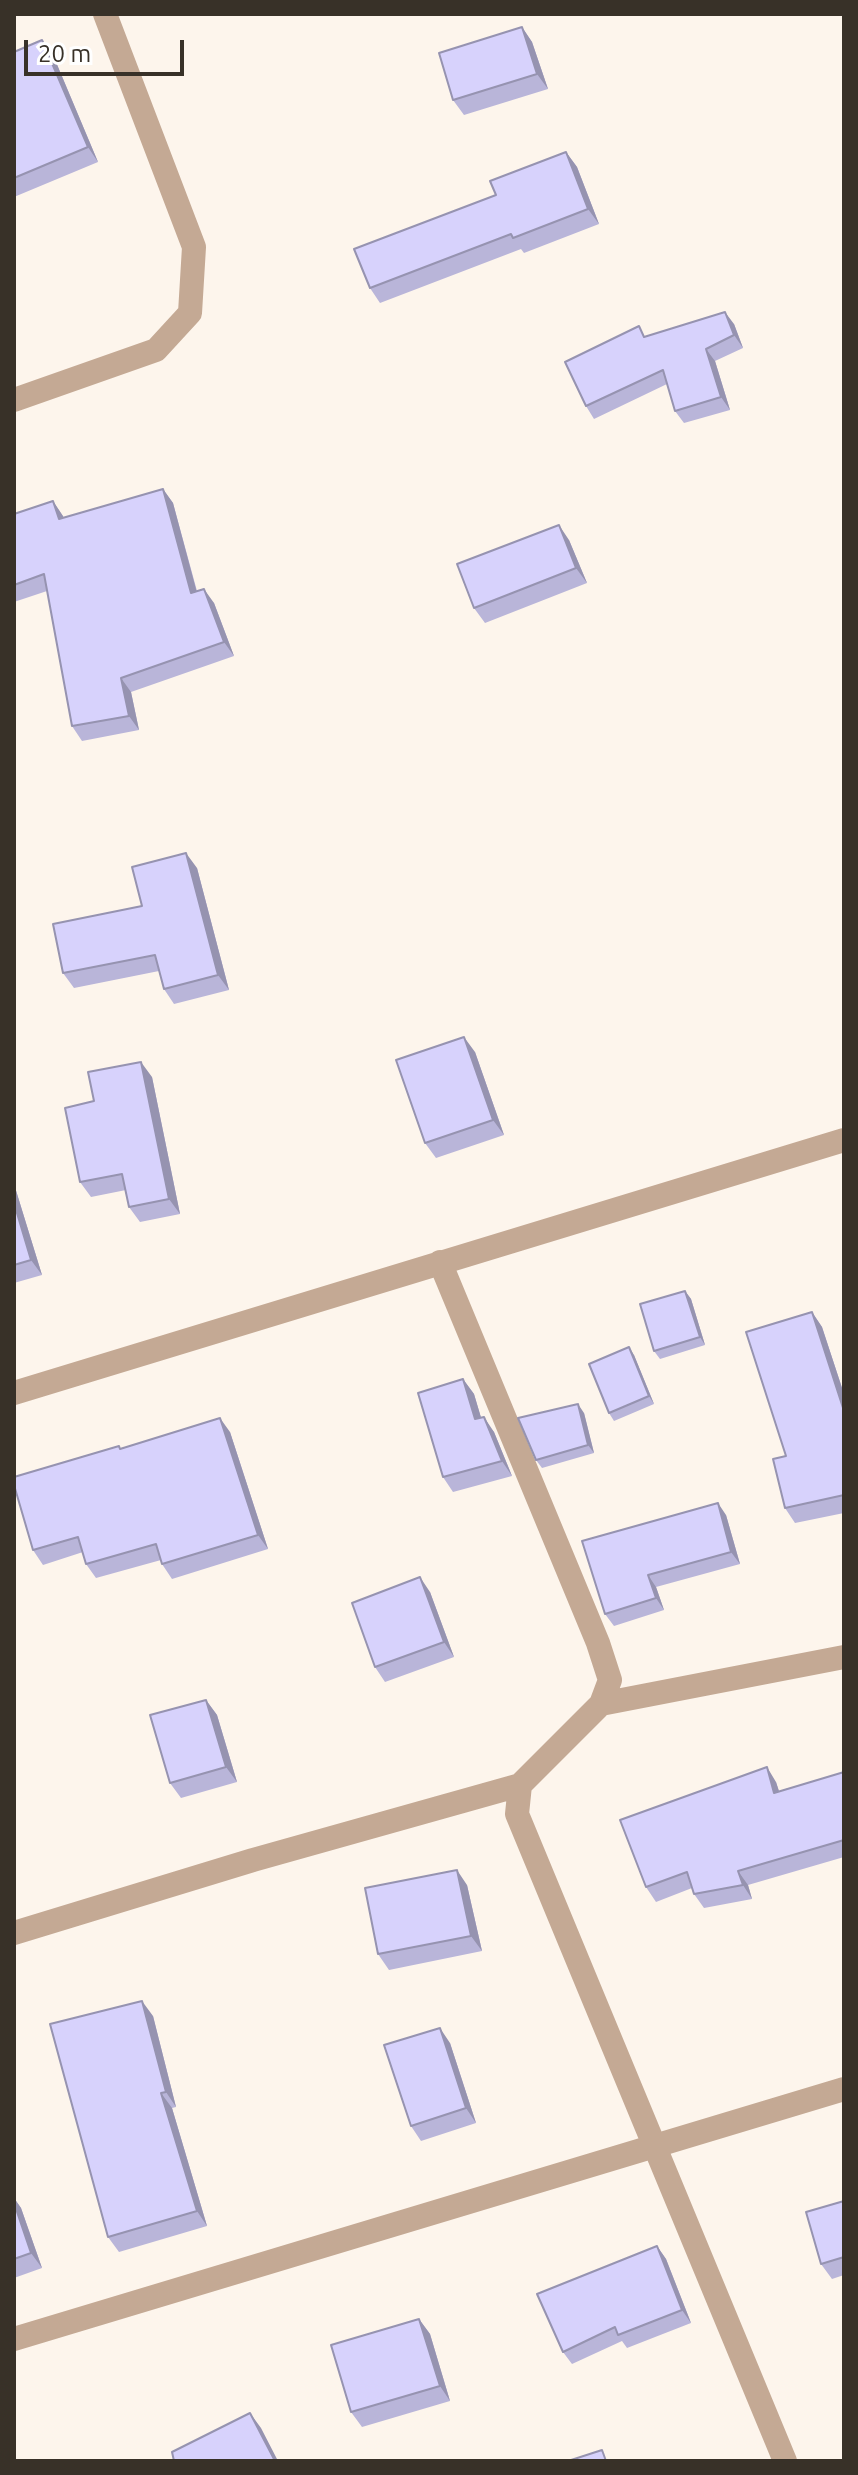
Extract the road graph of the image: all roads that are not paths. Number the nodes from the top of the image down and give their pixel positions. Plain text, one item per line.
1 (105, 14) edge
2 (14, 400) edge
3 (844, 1140) edge
4 (440, 1262) junction
5 (14, 1393) edge
6 (844, 1657) edge
7 (601, 1704) junction
8 (520, 1785) junction
9 (14, 1933) edge
10 (844, 2089) edge
11 (655, 2147) junction
12 (14, 2339) edge
13 (785, 2461) edge

1 - 2 street
3 - 4 street
4 - 5 street
4 - 7 street
6 - 7 street
7 - 8 street
8 - 9 street
8 - 11 street
10 - 11 street
11 - 12 street
11 - 13 street

